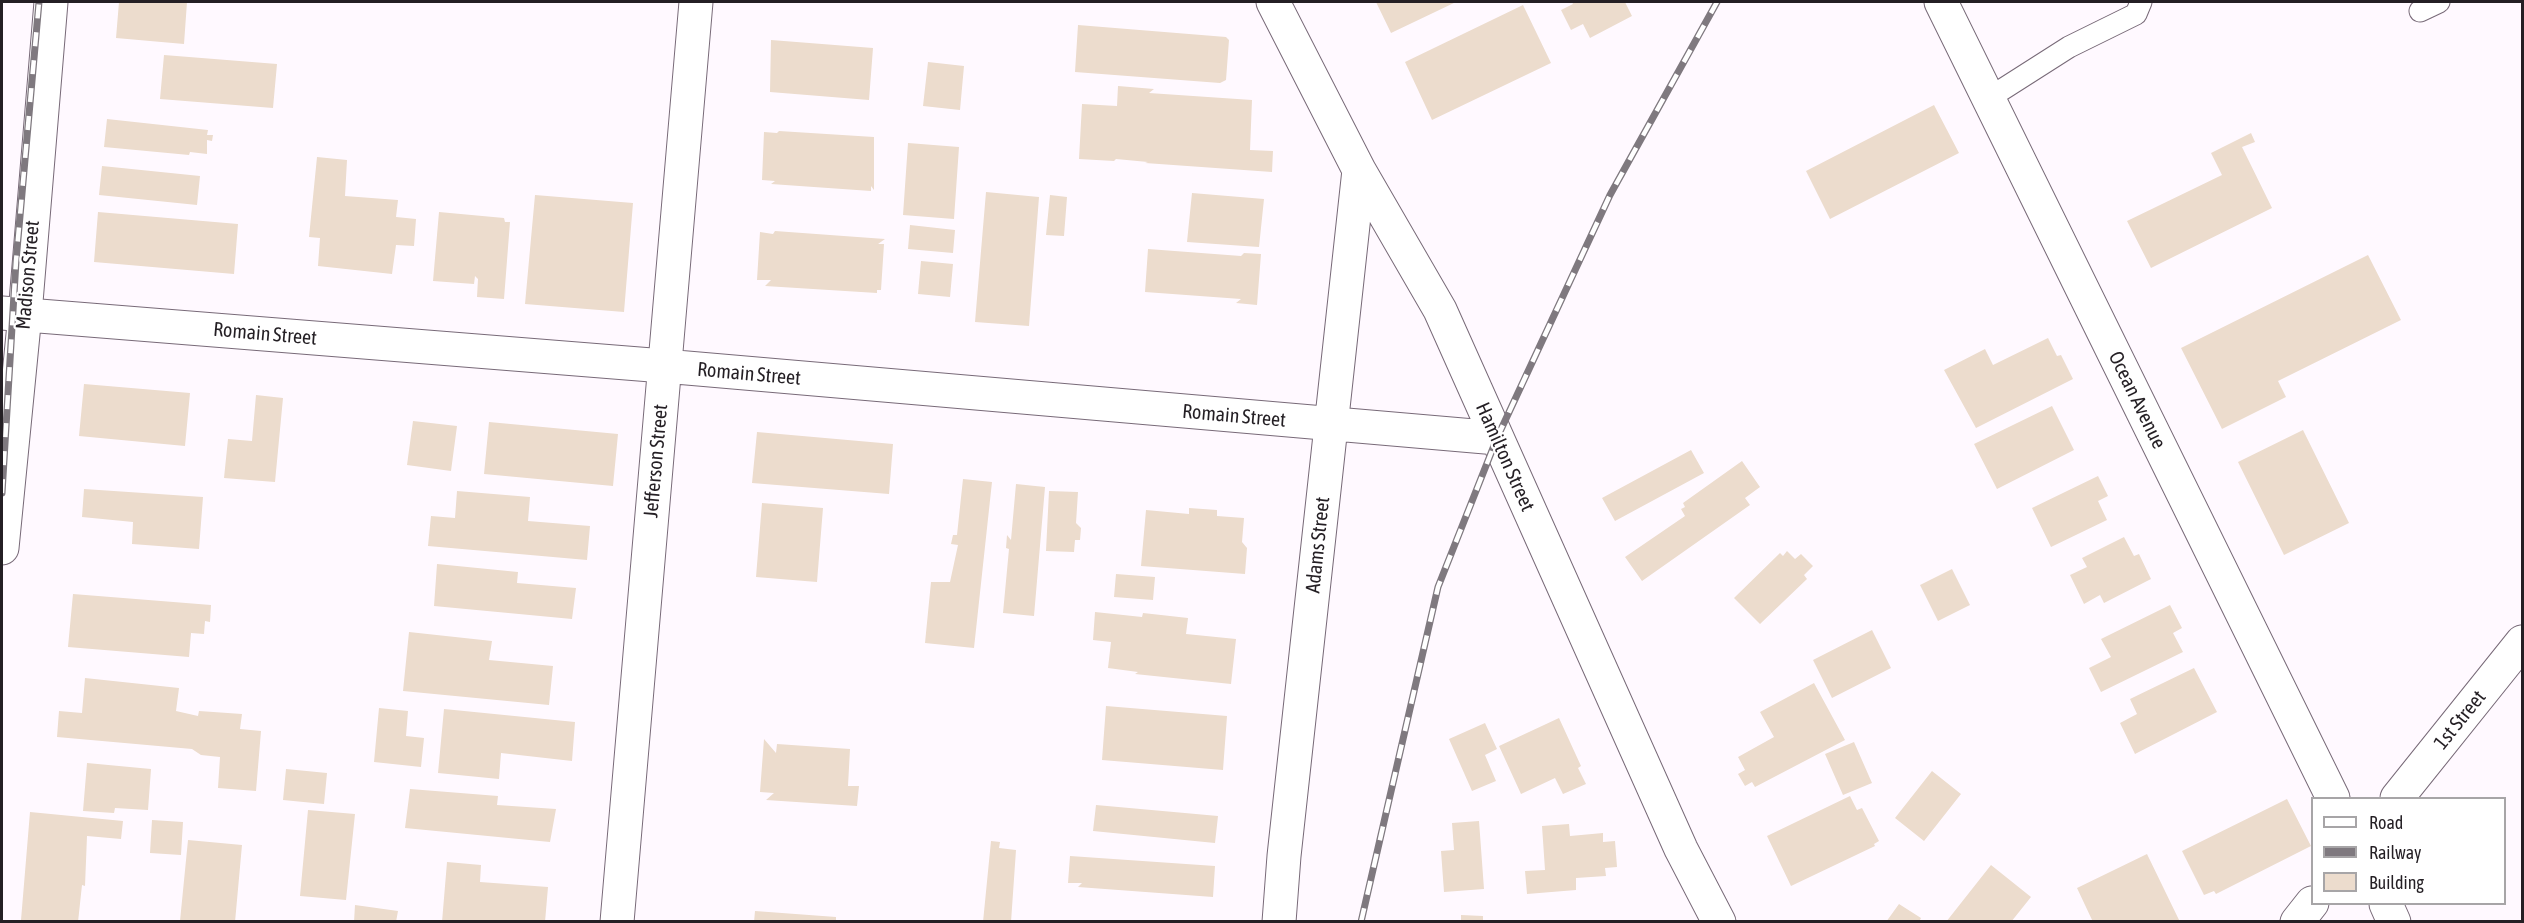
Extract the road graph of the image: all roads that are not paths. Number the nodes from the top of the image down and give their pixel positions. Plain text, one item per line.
1 (51, 2) edge
2 (696, 2) edge
3 (1273, 2) edge
4 (1941, 2) edge
5 (2141, 2) edge
6 (2439, 2) edge
7 (2420, 11) dead end
8 (1989, 98) junction
9 (1359, 170) junction
10 (13, 313) edge
11 (664, 366) junction
12 (1332, 424) junction
13 (1497, 438) junction
14 (2, 548) edge
15 (2523, 642) edge
16 (2333, 797) edge
17 (2398, 797) edge
18 (2311, 905) edge
19 (2386, 905) edge
20 (616, 921) edge
21 (1279, 921) edge
22 (1719, 921) edge
23 (2297, 921) edge
24 (2394, 921) edge

1 - 10 street, Madison Street
2 - 11 street, Jefferson Street
3 - 9 street, Hamilton Street
4 - 8 street, Ocean Avenue
5 - 8 lane
6 - 7 lane
8 - 16 street, Ocean Avenue
9 - 12 street, Adams Street
9 - 13 street, Hamilton Street
10 - 11 street, Romain Street
10 - 14 street, Madison Street
11 - 12 street, Romain Street
11 - 20 street, Jefferson Street
12 - 13 street, Romain Street
12 - 21 street, Adams Street
13 - 22 street, Hamilton Street
15 - 17 street, 1st Street
18 - 23 street
19 - 24 street

